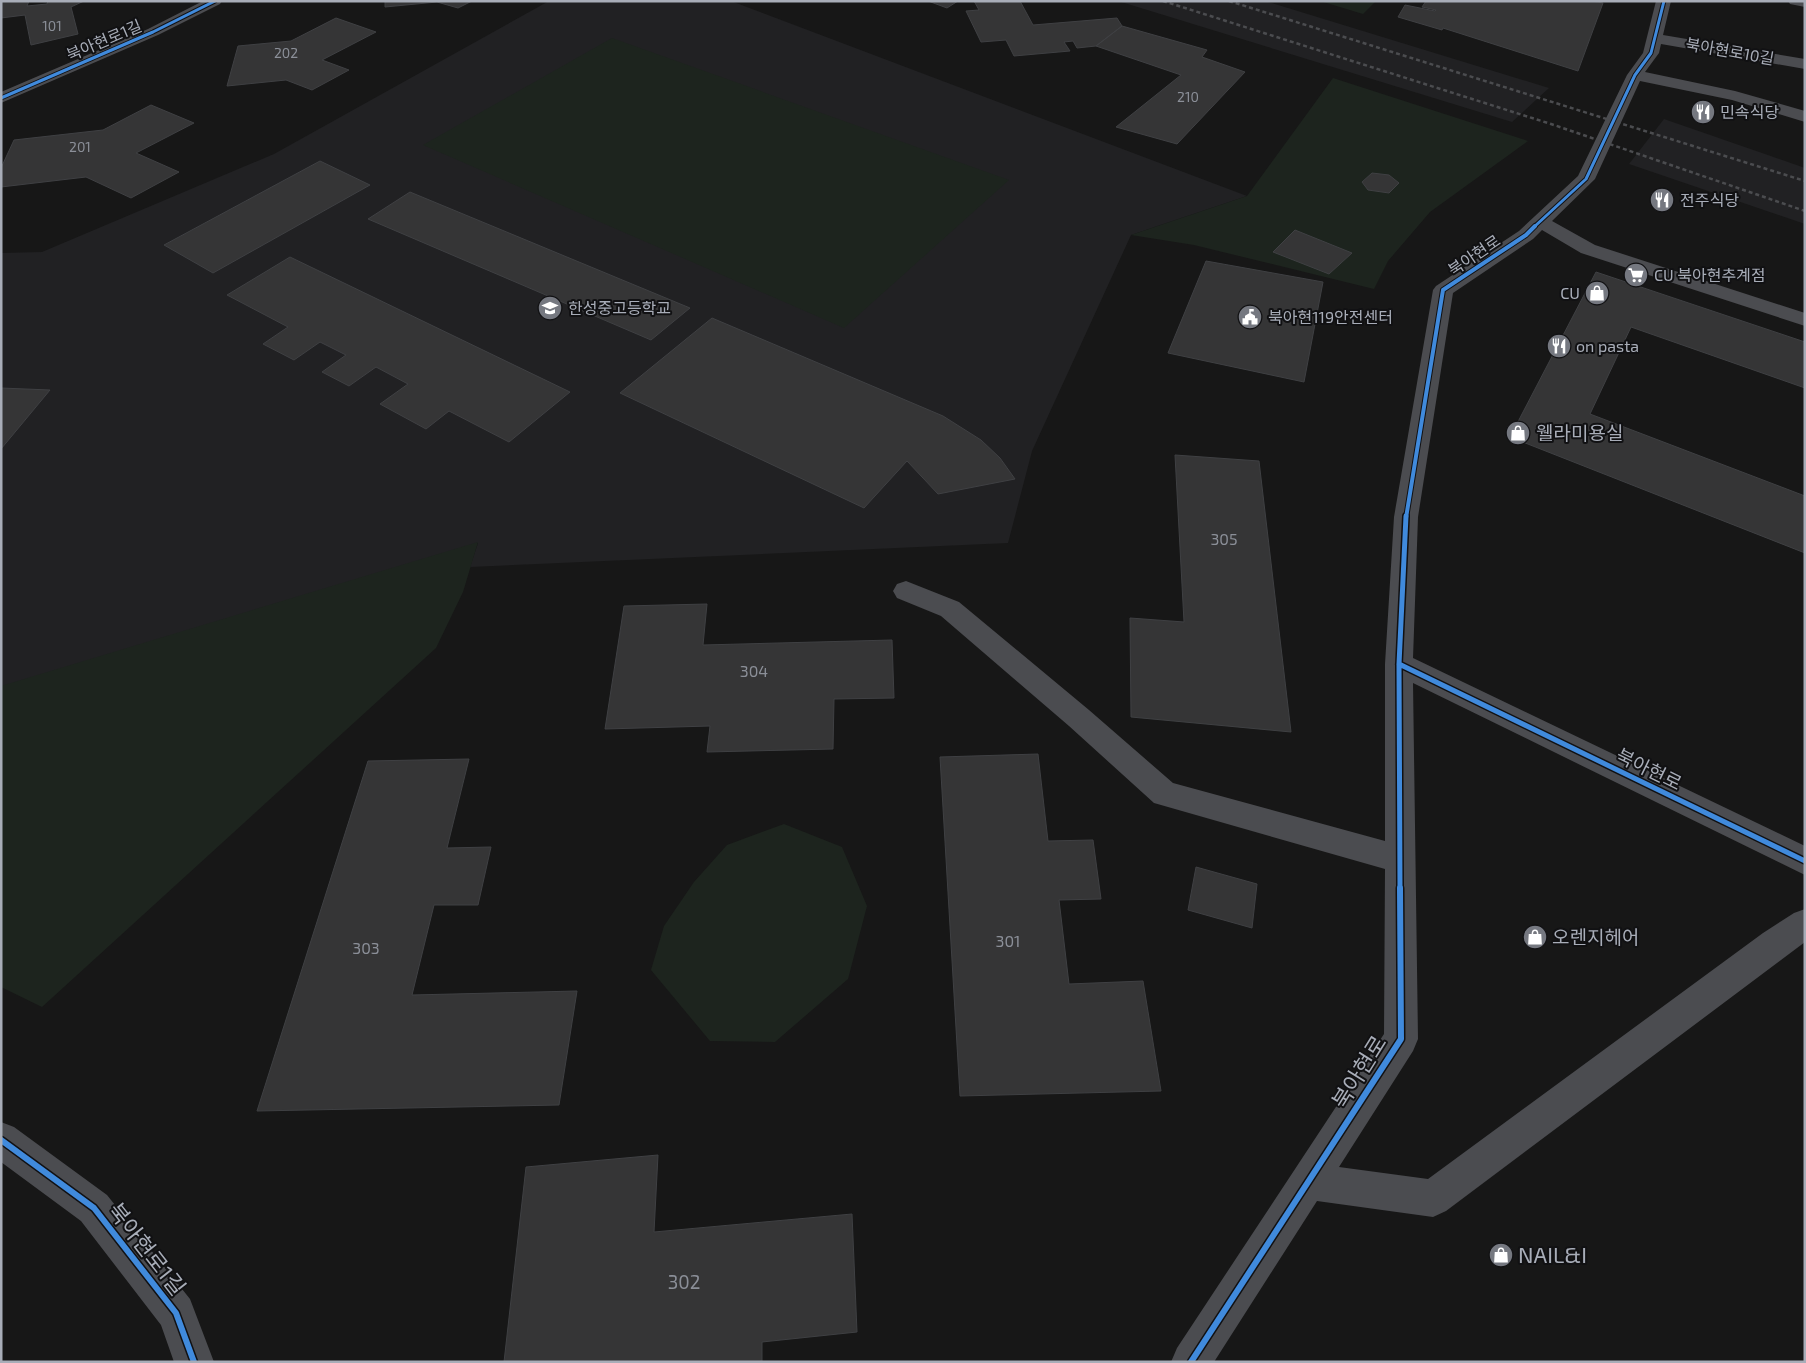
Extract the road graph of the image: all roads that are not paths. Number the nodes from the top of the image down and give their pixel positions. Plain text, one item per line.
1 (215, 1) edge
2 (1664, 1) edge
3 (1795, 1) edge
4 (1805, 3) edge
5 (1655, 38) junction
6 (1805, 64) edge
7 (1635, 75) junction
8 (1, 98) edge
9 (1805, 117) edge
10 (1541, 222) junction
11 (1805, 320) edge
12 (906, 591) dead end
13 (1399, 664) junction
14 (1400, 859) junction
15 (1805, 861) edge
16 (1805, 924) edge
17 (1, 1140) edge
18 (1308, 1181) junction
19 (194, 1362) edge
20 (1192, 1362) edge

1 - 8 street, 북아현로1길
2 - 5 street, 북아현로
3 - 4 street
5 - 6 street, 북아현로10길
5 - 7 street, 북아현로
7 - 9 street
7 - 10 street, 북아현로
10 - 11 street
10 - 13 street, 북아현로
12 - 14 street
13 - 14 street, 북아현로
13 - 15 street, 북아현로
14 - 18 street, 북아현로
16 - 18 street
17 - 19 street, 북아현로1길
18 - 20 street, 북아현로

